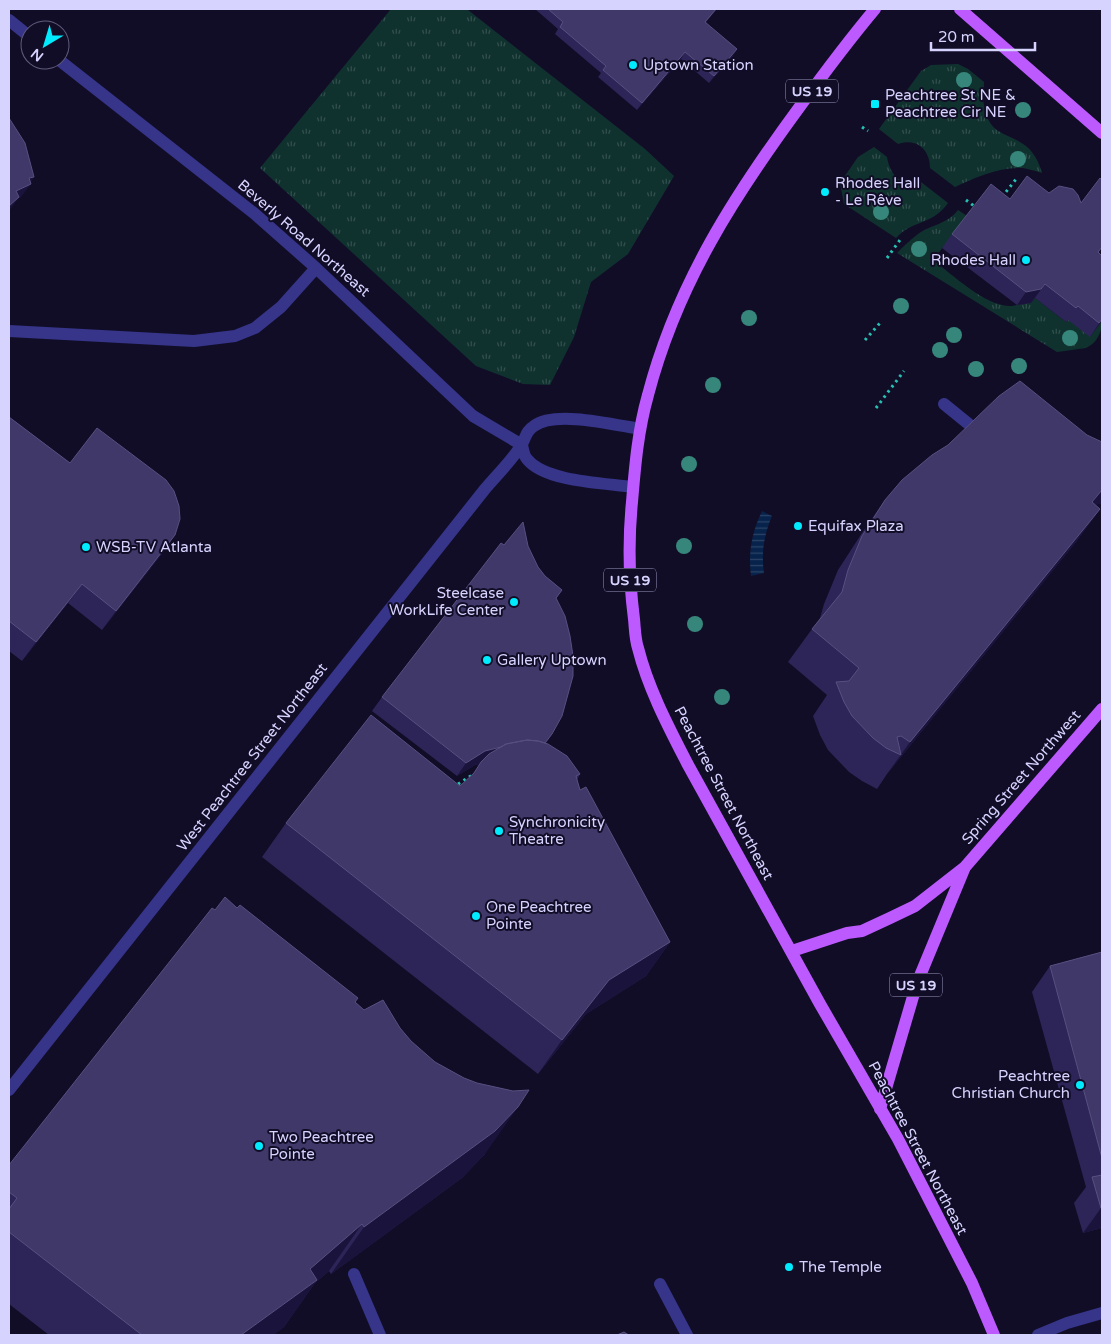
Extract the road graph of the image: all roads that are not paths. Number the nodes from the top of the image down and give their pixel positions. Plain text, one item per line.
1 (875, 9) edge
2 (960, 9) edge
3 (9, 20) edge
4 (20, 29) edge
5 (70, 69) edge
6 (1102, 133) edge
7 (316, 268) junction
8 (9, 331) edge
9 (944, 404) dead end
10 (640, 429) junction
11 (976, 430) edge
12 (522, 445) junction
13 (633, 487) junction
14 (1102, 709) edge
15 (965, 867) junction
16 (792, 951) junction
17 (9, 1090) edge
18 (880, 1109) junction
19 (354, 1274) edge
20 (660, 1284) dead end
21 (1102, 1313) edge
22 (380, 1335) edge
23 (687, 1335) edge
24 (994, 1335) edge
25 (1038, 1335) edge

1 - 10 main road, Peachtree Street Northeast / US 19
2 - 6 main road
3 - 4 street
5 - 7 street, Beverly Road Northeast
7 - 8 street
7 - 12 street, Beverly Road Northeast
9 - 11 street
10 - 12 street, West Peachtree Street Northeast
10 - 13 main road, Peachtree Street Northeast / US 19
12 - 13 street
12 - 17 street, West Peachtree Street Northeast
13 - 16 main road, Peachtree Street Northeast / US 19
14 - 15 main road, Spring Street Northwest / US 19
15 - 16 main road, Spring Street Northwest
15 - 18 main road, Spring Street Northwest / US 19
16 - 18 main road, Peachtree Street Northeast / US 19
18 - 24 main road, Peachtree Street Northeast / US 19
19 - 22 street
20 - 23 street
21 - 25 street

